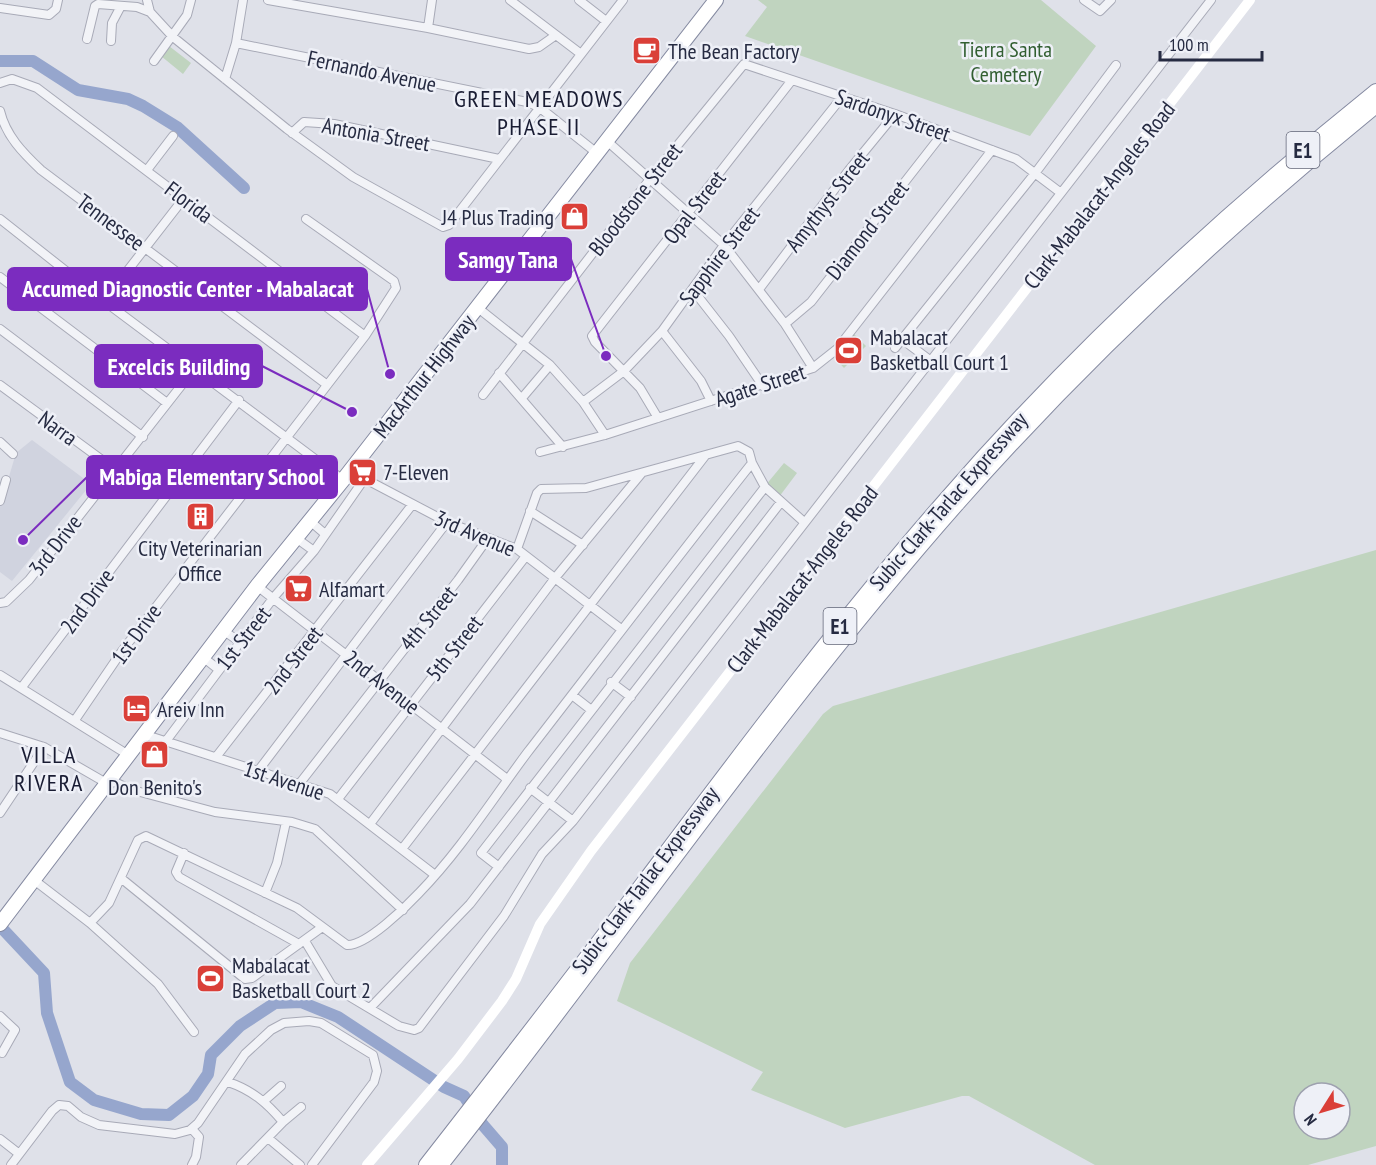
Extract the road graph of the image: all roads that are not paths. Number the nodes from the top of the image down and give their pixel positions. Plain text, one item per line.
1 (58, 0) edge
2 (147, 0) edge
3 (190, 0) edge
4 (243, 0) edge
5 (268, 0) edge
6 (432, 0) edge
7 (510, 0) edge
8 (579, 0) edge
9 (623, 0) edge
10 (716, 0) edge
11 (1084, 0) edge
12 (1111, 0) edge
13 (1211, 0) edge
14 (1250, 0) edge
15 (121, 6) junction
16 (0, 8) edge
17 (150, 12) junction
18 (606, 21) junction
19 (428, 28) junction
20 (556, 35) junction
21 (172, 37) junction
22 (87, 39) dead end
23 (111, 41) dead end
24 (236, 43) junction
25 (581, 54) junction
26 (154, 61) dead end
27 (747, 63) joint
28 (1116, 65) dead end
29 (225, 78) junction
30 (792, 80) junction
31 (4, 82) edge
32 (1376, 91) edge
33 (842, 97) junction
34 (1376, 106) edge
35 (539, 107) junction
36 (0, 111) edge
37 (895, 114) junction
38 (1376, 114) edge
39 (292, 133) junction
40 (943, 133) junction
41 (173, 136) dead end
42 (603, 146) junction
43 (992, 150) junction
44 (499, 159) junction
45 (147, 170) junction
46 (1036, 172) junction
47 (1289, 178) junction
48 (650, 179) junction
49 (1061, 193) junction
50 (184, 198) junction
51 (689, 213) junction
52 (0, 219) edge
53 (306, 219) dead end
54 (724, 245) junction
55 (144, 247) junction
56 (0, 277) edge
57 (760, 288) junction
58 (693, 290) junction
59 (104, 302) junction
60 (477, 308) junction
61 (785, 324) junction
62 (0, 329) edge
63 (662, 331) junction
64 (365, 336) junction
65 (903, 340) junction
66 (523, 344) junction
67 (895, 348) dead end
68 (932, 361) junction
69 (550, 365) junction
70 (195, 368) junction
71 (813, 368) junction
72 (624, 371) junction
73 (500, 373) junction
74 (326, 384) junction
75 (0, 385) edge
76 (763, 386) junction
77 (483, 395) dead end
78 (522, 398) junction
79 (238, 400) junction
80 (711, 401) junction
81 (583, 402) junction
82 (167, 403) junction
83 (658, 418) junction
84 (605, 435) junction
85 (143, 437) junction
86 (288, 437) junction
87 (0, 442) edge
88 (563, 447) junction
89 (540, 452) dead end
90 (13, 454) dead end
91 (705, 456) junction
92 (752, 463) junction
93 (117, 471) junction
94 (641, 474) junction
95 (347, 475) junction
96 (365, 478) junction
97 (6, 480) dead end
98 (765, 487) junction
99 (0, 501) edge
100 (781, 502) junction
101 (412, 505) junction
102 (530, 511) junction
103 (310, 521) junction
104 (447, 522) junction
105 (804, 522) junction
106 (325, 534) junction
107 (296, 538) junction
108 (488, 538) junction
109 (583, 545) junction
110 (517, 549) junction
111 (314, 551) junction
112 (526, 556) junction
113 (555, 578) junction
114 (257, 586) junction
115 (274, 597) junction
116 (0, 603) edge
117 (591, 606) junction
118 (621, 629) junction
119 (316, 630) junction
120 (224, 631) junction
121 (240, 642) junction
122 (348, 655) junction
123 (204, 658) junction
124 (218, 669) junction
125 (0, 675) edge
126 (379, 679) junction
127 (611, 682) junction
128 (22, 687) junction
129 (572, 695) junction
130 (631, 697) junction
131 (410, 705) junction
132 (591, 709) junction
133 (75, 720) junction
134 (443, 729) junction
135 (0, 733) edge
136 (146, 735) junction
137 (166, 741) junction
138 (44, 747) junction
139 (474, 754) junction
140 (130, 756) junction
141 (216, 757) junction
142 (258, 771) junction
143 (507, 779) junction
144 (109, 782) junction
145 (300, 783) junction
146 (530, 788) junction
147 (338, 799) junction
148 (548, 802) junction
149 (0, 813) edge
150 (573, 821) junction
151 (286, 822) junction
152 (370, 824) junction
153 (402, 849) junction
154 (184, 852) junction
155 (499, 867) junction
156 (435, 875) junction
157 (122, 879) junction
158 (34, 880) junction
159 (265, 893) junction
160 (403, 909) junction
161 (90, 923) junction
162 (0, 924) edge
163 (321, 928) junction
164 (302, 943) junction
165 (370, 1008) junction
166 (0, 1016) edge
167 (194, 1032) dead end
168 (2, 1053) dead end
169 (228, 1082) junction
170 (498, 1082) junction
171 (281, 1086) dead end
172 (264, 1101) junction
173 (301, 1107) dead end
174 (283, 1122) junction
175 (192, 1129) junction
176 (0, 1138) edge
177 (268, 1138) junction
178 (448, 1146) junction
179 (18, 1153) junction
180 (10, 1165) edge
181 (192, 1165) edge
182 (241, 1165) edge
183 (300, 1165) edge
184 (312, 1165) edge
185 (367, 1165) edge
186 (426, 1165) edge
187 (441, 1165) edge

1 - 16 street
2 - 17 street
3 - 21 street
4 - 24 street
5 - 19 street
6 - 19 street
7 - 20 street
8 - 18 street
9 - 18 street
10 - 42 highway, MacArthur Highway
11 - 12 street
13 - 49 street
14 - 185 main road, Clark-Mabalacat-Angeles Road
15 - 17 street
15 - 22 street
15 - 23 street
17 - 21 street
18 - 25 street
19 - 20 street
20 - 25 street
21 - 26 street
21 - 29 street
24 - 29 street
24 - 35 street, Fernando Avenue
25 - 35 street
27 - 30 street, Sardonyx Street
27 - 48 street, Bloodstone Street
28 - 46 street
29 - 39 street
30 - 33 street, Sardonyx Street
30 - 51 street, Opal Street
31 - 45 street, Florida
32 - 170 highway, Subic-Clark-Tarlac Expressway / E1
33 - 37 street, Sardonyx Street
33 - 54 street, Sapphire Street
34 - 47 highway, Subic-Clark-Tarlac Expressway
35 - 42 street, Fernando Avenue
35 - 44 street
36 - 55 street, Tennessee
37 - 40 street, Sardonyx Street
37 - 57 street, Amythyst Street
38 - 47 highway
39 - 44 street, Antonia Street
39 - 44 street
40 - 43 street, Sardonyx Street
40 - 61 street, Diamond Street
41 - 45 street
42 - 48 street, Fernando Avenue
42 - 60 highway, MacArthur Highway
43 - 46 street, Sardonyx Street
43 - 71 street, Agate Street
45 - 50 street, Florida
46 - 49 street, Sardonyx Street
46 - 65 street
47 - 170 highway, Subic-Clark-Tarlac Expressway / E1
48 - 51 street, Fernando Avenue
48 - 66 street, Bloodstone Street
49 - 68 street
50 - 55 street
50 - 64 street, Florida
51 - 54 street, Fernando Avenue
51 - 72 street, Opal Street
52 - 59 street, 3rd Avenue
53 - 64 street, 1st Drive
54 - 57 street, Fernando Avenue
54 - 58 street, Sapphire Street
55 - 59 street
55 - 74 street, Tennessee
56 - 82 street
57 - 61 street, Fernando Avenue
58 - 63 street, Sapphire Street
58 - 76 street
59 - 70 street, 3rd Avenue
60 - 66 street
60 - 95 highway, MacArthur Highway
61 - 71 street, Fernando Avenue
62 - 85 street
63 - 72 street, Sapphire Street
63 - 80 street
64 - 74 street, 1st Drive
65 - 67 street
65 - 68 street
66 - 69 street
66 - 73 street, Bloodstone Street
68 - 105 street
69 - 78 street
69 - 81 street
70 - 79 street, 3rd Avenue
70 - 82 street, 3rd Drive
71 - 76 street, Agate Street
72 - 81 street, Sapphire Street
72 - 83 street
73 - 77 street, Bloodstone Street
73 - 78 street
74 - 86 street, 1st Drive
75 - 93 street, Narra
76 - 80 street, Agate Street
78 - 88 street
79 - 86 street, 3rd Avenue
79 - 128 street, 2nd Drive
80 - 83 street, Agate Street
81 - 84 street
82 - 85 street, 3rd Drive
83 - 84 street, Agate Street
84 - 88 street, Agate Street
85 - 93 street, 3rd Drive
86 - 95 street, 3rd Avenue
86 - 133 street, 1st Drive
87 - 90 street
88 - 89 street, Agate Street
91 - 92 street
91 - 94 street
91 - 117 street
92 - 98 street
92 - 118 street
93 - 116 street, 3rd Drive
94 - 102 street
94 - 109 street
95 - 96 street, 3rd Avenue
95 - 103 highway, MacArthur Highway
96 - 101 street, 3rd Avenue
96 - 106 street, 1st Street
97 - 99 street
98 - 100 street
98 - 127 street
100 - 105 street
100 - 130 street
101 - 104 street, 3rd Avenue
101 - 119 street, 2nd Street
102 - 109 street
102 - 110 street
103 - 106 street
103 - 107 highway, MacArthur Highway
104 - 108 street, 3rd Avenue
104 - 122 street
105 - 150 street
106 - 111 street, 1st Street
107 - 111 street
107 - 114 highway, MacArthur Highway
108 - 110 street, 3rd Avenue
108 - 126 street, 4th Street
109 - 113 street
110 - 112 street, 3rd Avenue
111 - 115 street, 1st Street
112 - 113 street, 3rd Avenue
112 - 131 street, 5th Street
113 - 117 street, 3rd Avenue
113 - 134 street
114 - 115 street, 2nd Avenue
114 - 120 highway, MacArthur Highway
115 - 119 street, 2nd Avenue
115 - 121 street, 1st Street
117 - 118 street, 3rd Avenue
117 - 139 street
118 - 129 street
119 - 122 street, 2nd Avenue
119 - 141 street, 2nd Street
120 - 121 street
120 - 123 highway, MacArthur Highway
121 - 124 street, 1st Street
122 - 126 street, 2nd Avenue
122 - 142 street
123 - 124 street
123 - 136 highway, MacArthur Highway
124 - 137 street, 1st Street
125 - 128 street
126 - 131 street, 2nd Avenue
126 - 145 street, 4th Street
127 - 130 street
127 - 132 street
128 - 133 street
129 - 132 street
129 - 143 street
130 - 148 street
131 - 134 street, 2nd Avenue
131 - 147 street, 5th Street
132 - 146 street
133 - 140 street
134 - 139 street, 2nd Avenue
134 - 152 street
135 - 138 street
136 - 137 street, 1st Avenue
136 - 140 highway, MacArthur Highway
137 - 141 street, 1st Avenue
138 - 144 street
138 - 149 street
139 - 143 street, 2nd Avenue
139 - 153 street
140 - 144 highway, MacArthur Highway
141 - 142 street, 1st Avenue
142 - 145 street, 1st Avenue
143 - 156 street
144 - 151 street
144 - 158 highway, MacArthur Highway
145 - 147 street, 1st Avenue
146 - 148 street
146 - 155 street
147 - 152 street, 1st Avenue
148 - 150 street
148 - 155 street
150 - 165 street
151 - 159 street
151 - 160 street
152 - 153 street, 1st Avenue
153 - 156 street, 1st Avenue
154 - 157 street
154 - 159 street
154 - 164 street
155 - 165 street
156 - 160 street
157 - 161 street
157 - 164 street
158 - 161 street
158 - 162 highway, MacArthur Highway
159 - 163 street
160 - 163 street
161 - 167 street
163 - 164 street
164 - 165 street
166 - 168 street
169 - 172 street
169 - 175 street
169 - 184 street
170 - 178 highway, Subic-Clark-Tarlac Expressway / E1
171 - 172 street
172 - 174 street
173 - 174 street
174 - 177 street
175 - 179 street
175 - 181 street
176 - 179 street
177 - 182 street
177 - 183 street
178 - 186 highway, Subic-Clark-Tarlac Expressway / E1
178 - 187 highway, Subic-Clark-Tarlac Expressway / E1
179 - 180 street

